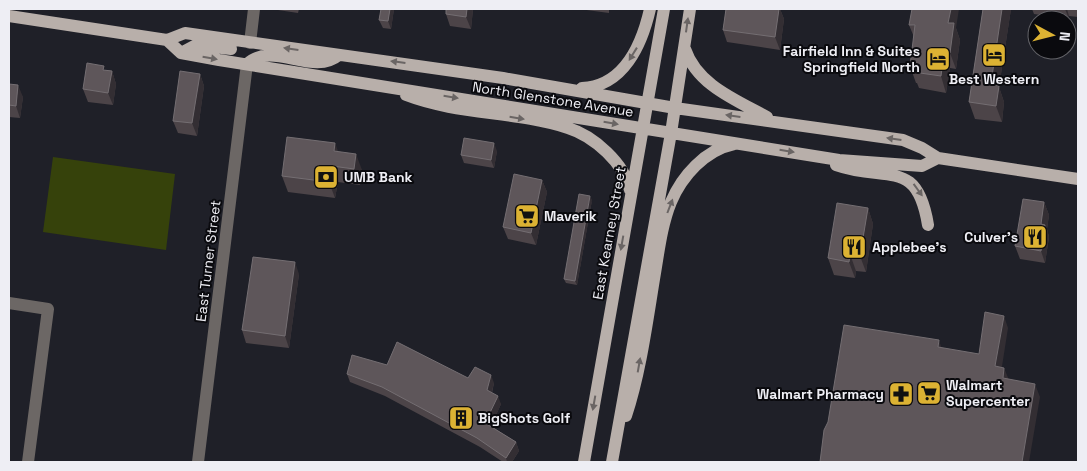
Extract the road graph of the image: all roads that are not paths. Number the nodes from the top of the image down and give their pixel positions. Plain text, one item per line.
1 (254, 9) edge
2 (650, 9) edge
3 (664, 9) edge
4 (690, 9) edge
5 (9, 16) edge
6 (167, 40) junction
7 (250, 43) junction
8 (684, 48) junction
9 (181, 53) junction
10 (339, 55) junction
11 (247, 64) junction
12 (385, 86) junction
13 (567, 89) junction
14 (648, 103) junction
15 (675, 108) junction
16 (776, 122) junction
17 (644, 129) junction
18 (671, 132) junction
19 (738, 144) junction
20 (808, 155) junction
21 (938, 158) junction
22 (1078, 179) edge
23 (631, 195) junction
24 (928, 225) dead end
25 (9, 303) edge
26 (28, 462) edge
27 (198, 462) edge
28 (584, 462) edge
29 (612, 462) edge

1 - 7 street
2 -> 13 main road
3 - 14 main road, East Kearney Street
8 -> 4 main road
5 - 6 main road, North Glenstone Avenue
6 - 7 main road, North Glenstone Avenue
6 - 9 main road
7 - 9 main road
10 -> 7 main road, North Glenstone Avenue
8 - 15 main road
8 - 16 main road
9 -> 11 main road, North Glenstone Avenue
10 - 11 main road
13 -> 10 main road, North Glenstone Avenue
11 - 12 main road, North Glenstone Avenue
11 - 27 street, East Turner Street
12 -> 17 main road, North Glenstone Avenue
12 -> 23 main road
13 - 14 main road, North Glenstone Avenue
14 - 15 main road, North Glenstone Avenue
14 - 17 main road, East Kearney Street
16 -> 15 main road, North Glenstone Avenue
15 - 18 main road
21 -> 16 main road, North Glenstone Avenue
17 - 18 main road, North Glenstone Avenue
17 - 23 main road, East Kearney Street
18 - 19 main road, North Glenstone Avenue
18 - 29 main road
19 -> 20 main road, North Glenstone Avenue
29 -> 19 main road
20 - 21 main road, North Glenstone Avenue
20 -> 24 main road
21 - 22 main road, North Glenstone Avenue
23 -> 28 main road, East Kearney Street
25 - 26 street

